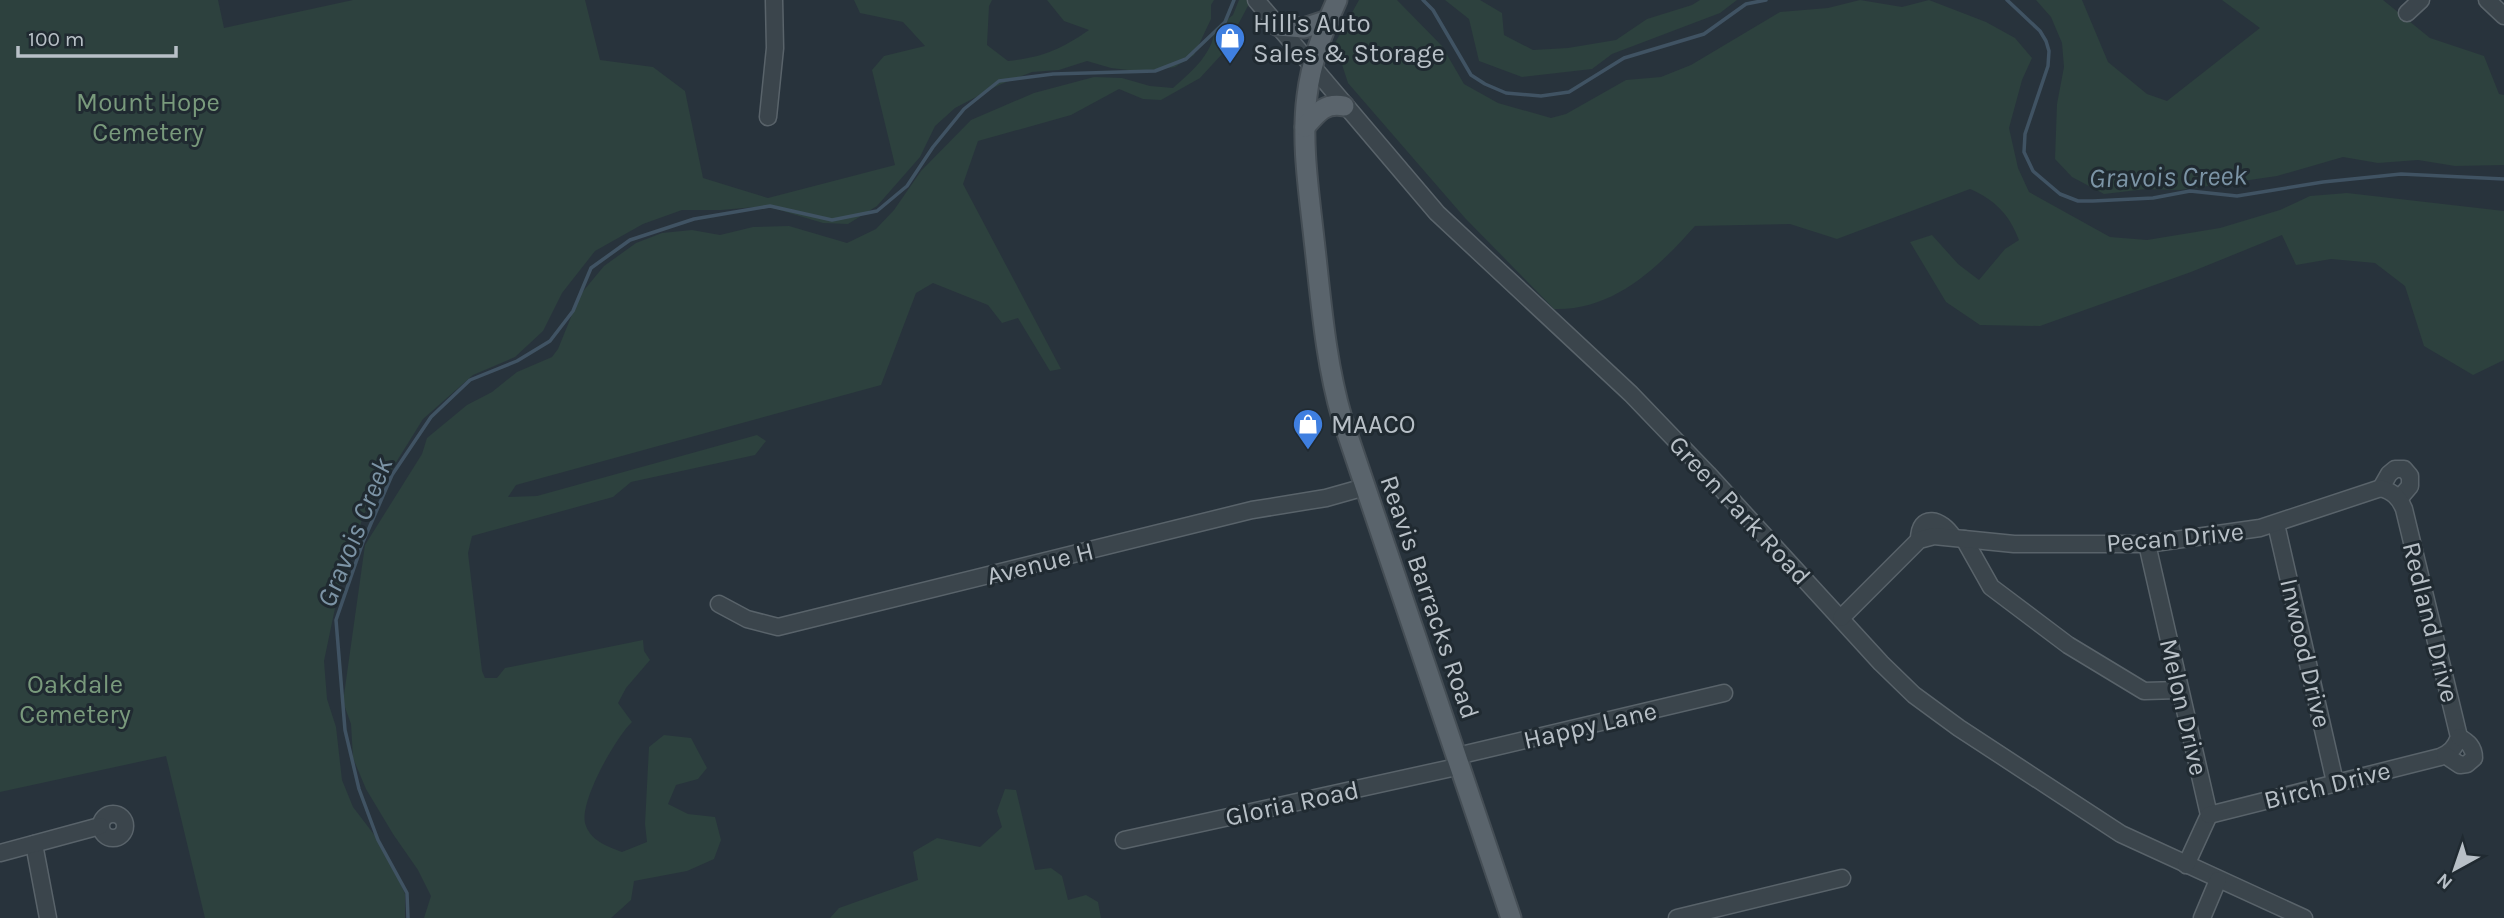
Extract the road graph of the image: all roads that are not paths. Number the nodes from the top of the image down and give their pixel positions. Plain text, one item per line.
1 (774, 0) edge
2 (1256, 0) edge
3 (2421, 0) edge
4 (2487, 0) edge
5 (1332, 11) edge
6 (2407, 13) dead end
7 (2504, 16) edge
8 (1278, 26) junction
9 (1312, 66) junction
10 (1345, 106) junction
11 (768, 117) dead end
12 (1305, 127) junction
13 (1365, 487) junction
14 (2391, 493) joint
15 (2276, 524) junction
16 (1958, 538) junction
17 (2147, 544) junction
18 (719, 604) dead end
19 (1841, 618) junction
20 (2179, 690) junction
21 (1724, 693) dead end
22 (2454, 746) joint
23 (1459, 761) junction
24 (2336, 782) junction
25 (2209, 815) junction
26 (100, 827) dead end
27 (1124, 840) dead end
28 (34, 845) junction
29 (0, 853) edge
30 (2186, 865) junction
31 (1842, 878) dead end
32 (2218, 880) junction
33 (48, 918) edge
34 (1511, 918) edge
35 (1677, 918) edge
36 (2202, 918) edge
37 (2304, 918) edge

1 - 11 street
2 - 8 street, Green Park Road
3 - 6 street
4 - 7 street
5 - 8 main road
5 - 9 main road, Reavis Barracks Road
8 - 9 street, Green Park Road
9 - 10 street, Green Park Road
9 - 12 main road, Reavis Barracks Road
10 - 12 main road
10 - 19 street, Green Park Road
12 - 13 main road, Reavis Barracks Road
13 - 18 street, Avenue H
13 - 23 main road, Reavis Barracks Road
14 - 15 street, Pecan Drive
14 - 22 street, Redland Drive
15 - 17 street, Pecan Drive
15 - 24 street, Inwood Drive
16 - 17 street, Pecan Drive
16 - 19 street, Pecan Drive
16 - 20 street
17 - 20 street, Melon Drive
19 - 30 street, Green Park Road
20 - 25 street, Melon Drive
21 - 23 street, Happy Lane
22 - 24 street, Birch Drive
23 - 27 street, Gloria Road
23 - 34 main road, Reavis Barracks Road
24 - 25 street, Birch Drive
25 - 30 street
26 - 28 street
28 - 29 street
28 - 33 street
30 - 32 street, Green Park Road
31 - 35 street
32 - 36 street
32 - 37 street, Green Park Road

